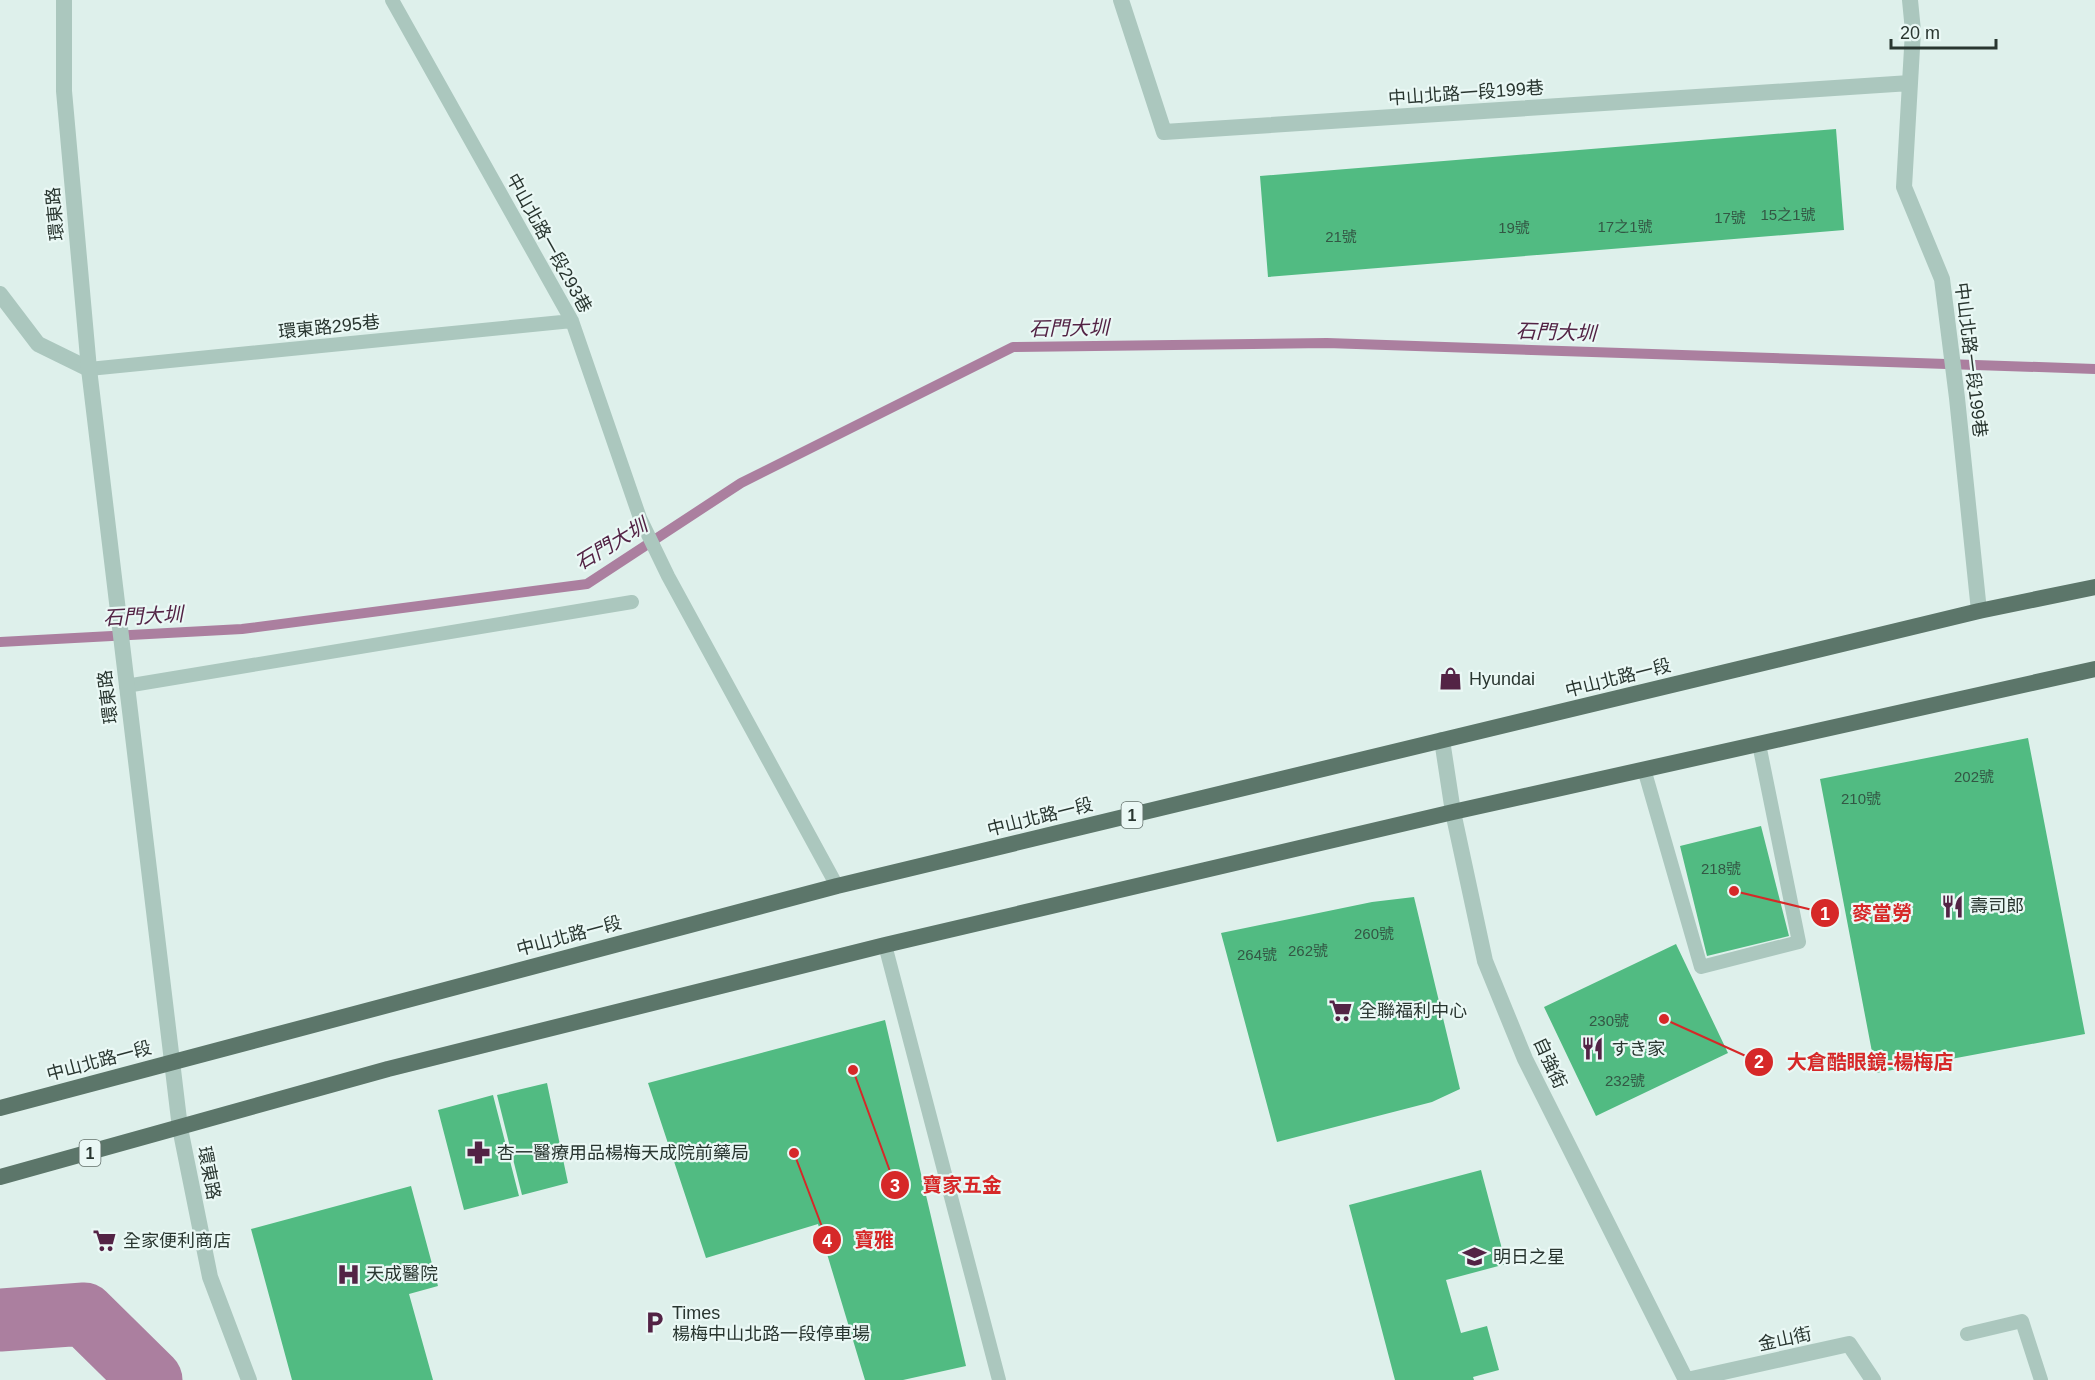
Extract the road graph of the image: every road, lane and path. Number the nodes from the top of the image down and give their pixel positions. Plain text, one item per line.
1 (64, 0) edge
2 (393, 0) edge
3 (1121, 0) edge
4 (1910, 0) edge
5 (1910, 83) junction
6 (0, 294) edge
7 (572, 321) junction
8 (88, 369) junction
9 (2095, 587) edge
10 (632, 602) dead end
11 (1979, 611) junction
12 (2095, 669) edge
13 (126, 686) junction
14 (1442, 740) junction
15 (1759, 744) junction
16 (1644, 769) junction
17 (1454, 812) junction
18 (837, 886) junction
19 (885, 945) junction
20 (172, 1061) junction
21 (0, 1108) edge
22 (180, 1128) junction
23 (0, 1177) edge
24 (1967, 1334) dead end
25 (249, 1380) edge
26 (999, 1380) edge
27 (1686, 1380) edge
28 (1873, 1380) edge
29 (2041, 1380) edge

1 - 8 street, 環東路
2 - 7 lane, 中山北路一段293巷
3 - 5 street, 中山北路一段199巷
4 - 5 street, 中山北路一段199巷
5 - 11 street, 中山北路一段199巷
6 - 8 street
7 - 8 lane, 環東路295巷
7 - 18 lane, 中山北路一段293巷
8 - 13 street, 環東路
9 - 11 main road, 中山北路一段 / 1
10 - 13 lane
11 - 14 main road, 中山北路一段 / 1
12 - 15 main road, 1
13 - 20 street, 環東路
14 - 17 street, 自強街
14 - 18 main road, 中山北路一段 / 1
15 - 16 main road, 1
15 - 16 lane
16 - 17 main road, 1
17 - 19 main road, 1
17 - 27 street, 自強街
18 - 20 main road, 中山北路一段 / 1
19 - 22 main road, 1
19 - 26 lane
20 - 21 main road, 中山北路一段 / 1
20 - 22 street, 環東路
22 - 23 main road, 1
22 - 25 street, 環東路
24 - 29 lane
27 - 28 street, 金山街

